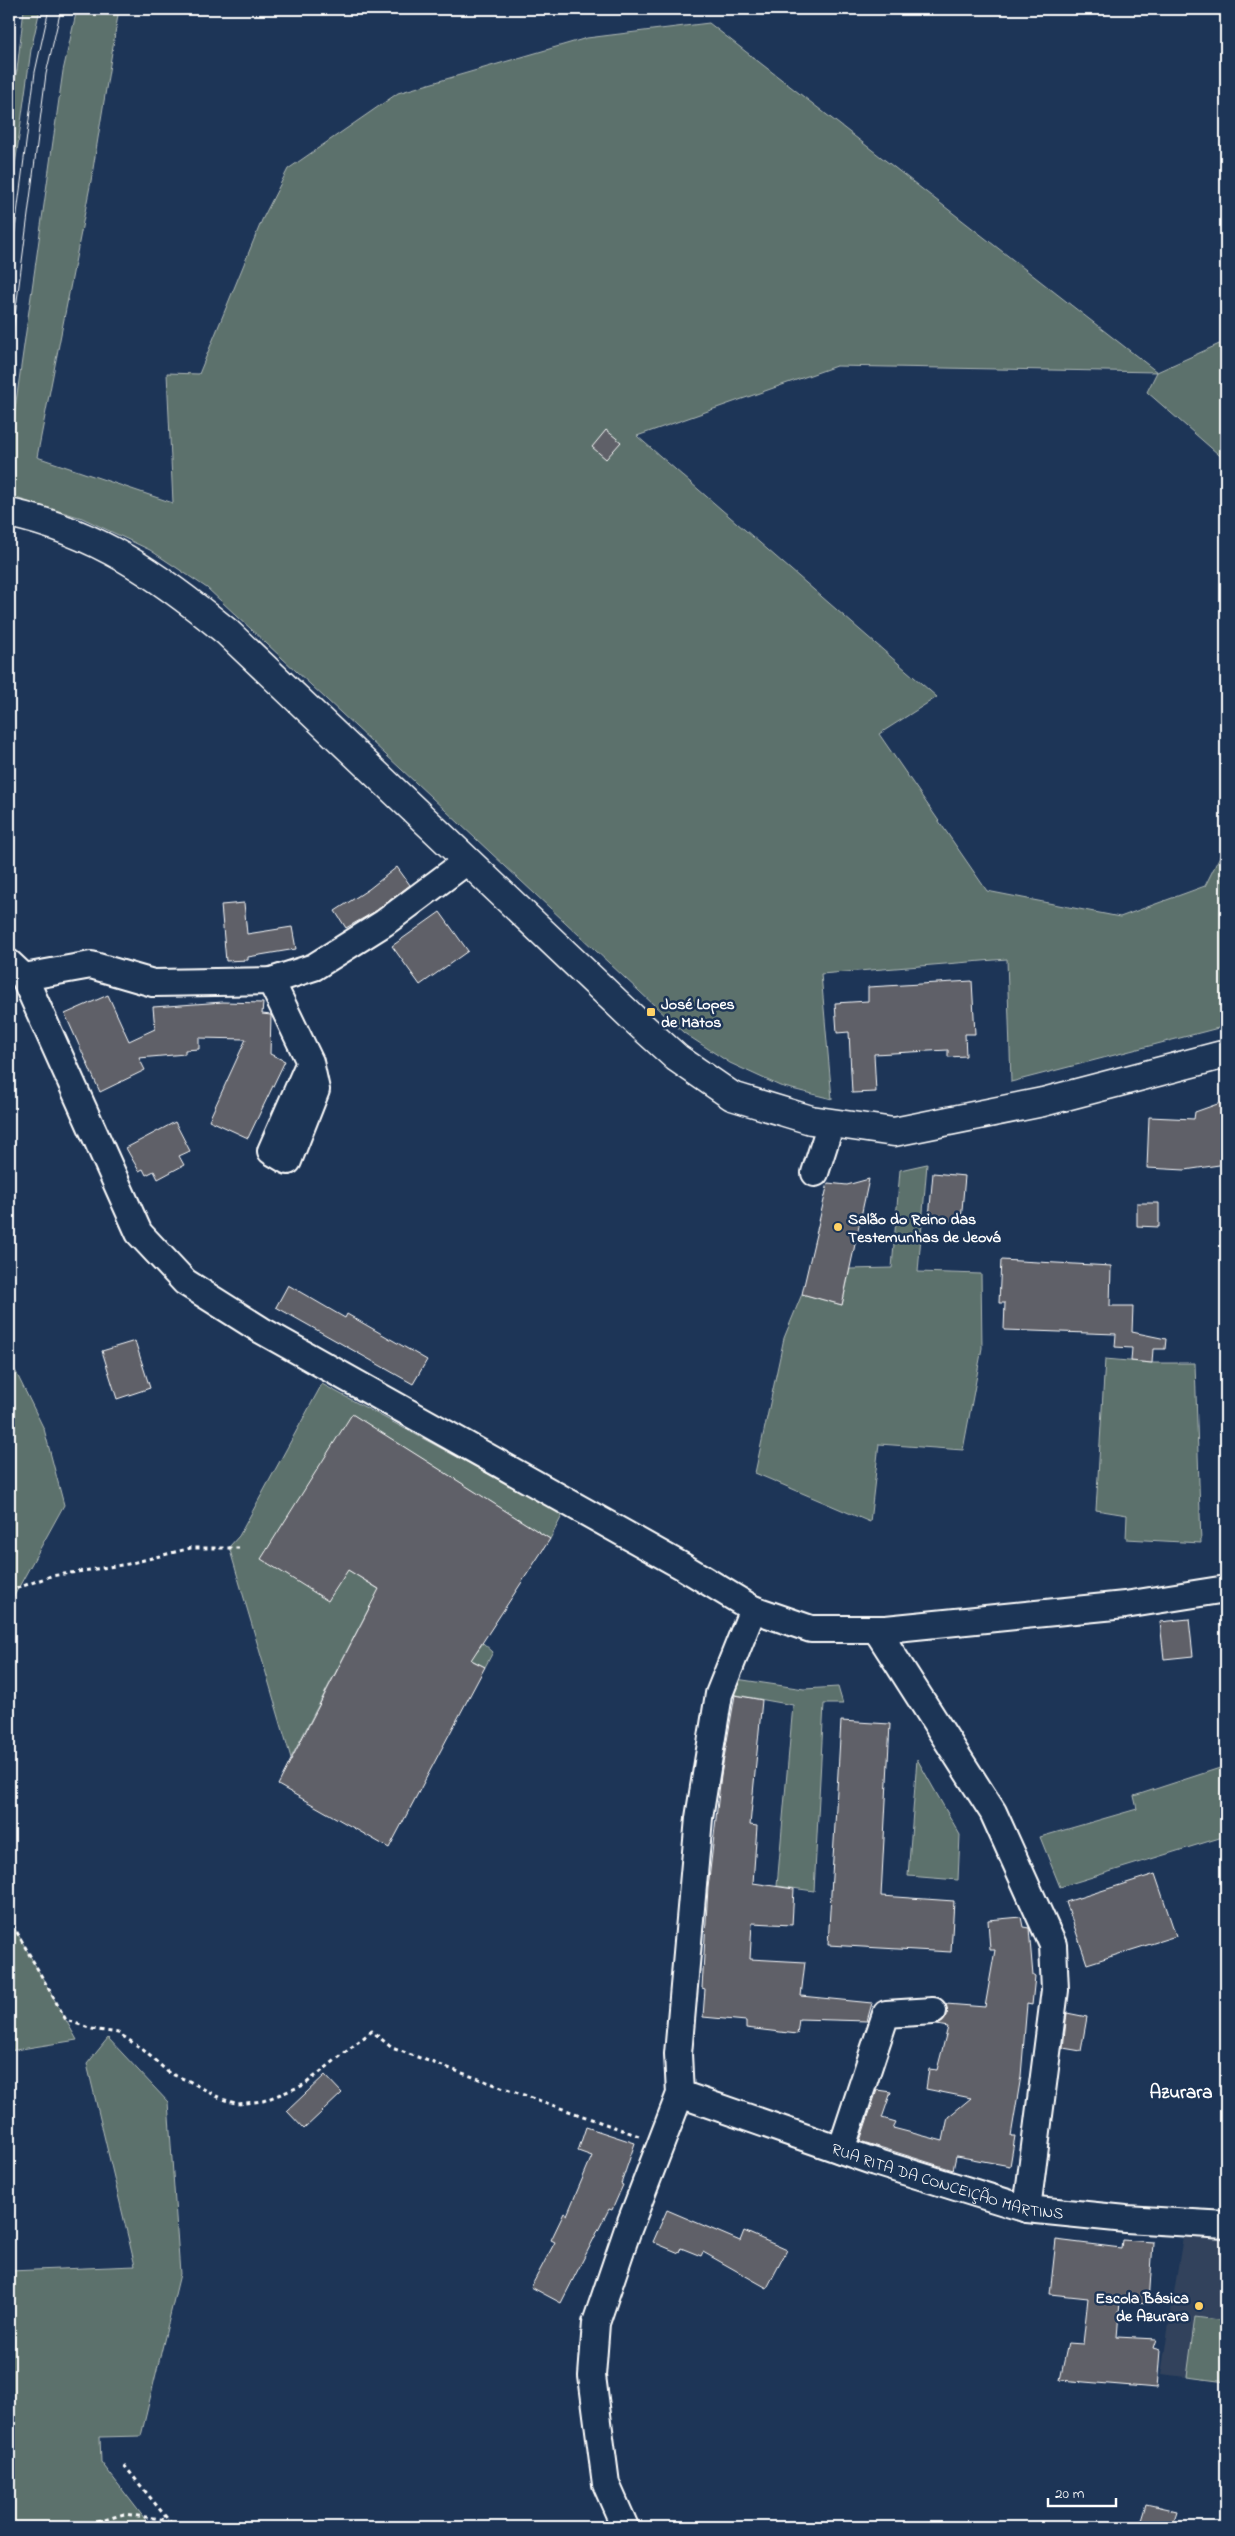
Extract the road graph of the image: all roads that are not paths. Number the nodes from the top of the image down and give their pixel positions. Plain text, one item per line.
1 (9, 513) edge
2 (467, 861) junction
3 (16, 970) edge
4 (271, 982) junction
5 (1226, 1054) edge
6 (310, 1062) dead end
7 (832, 1123) junction
8 (815, 1173) dead end
9 (1226, 1589) edge
10 (753, 1609) junction
11 (876, 1629) junction
12 (933, 2011) dead end
13 (680, 2094) junction
14 (841, 2150) junction
15 (1027, 2210) junction
16 (1226, 2225) edge
17 (625, 2527) edge

1 - 2 street
2 - 4 street
2 - 7 street
3 - 4 street
3 - 10 street
4 - 6 street
5 - 7 street
7 - 8 street
9 - 11 street
10 - 11 street
10 - 13 street
11 - 15 street
12 - 14 street
13 - 14 street, RUA RITA DA CONCEIÇÃO MARTINS
13 - 17 street
14 - 15 street, RUA RITA DA CONCEIÇÃO MARTINS
15 - 16 street, RUA RITA DA CONCEIÇÃO MARTINS

